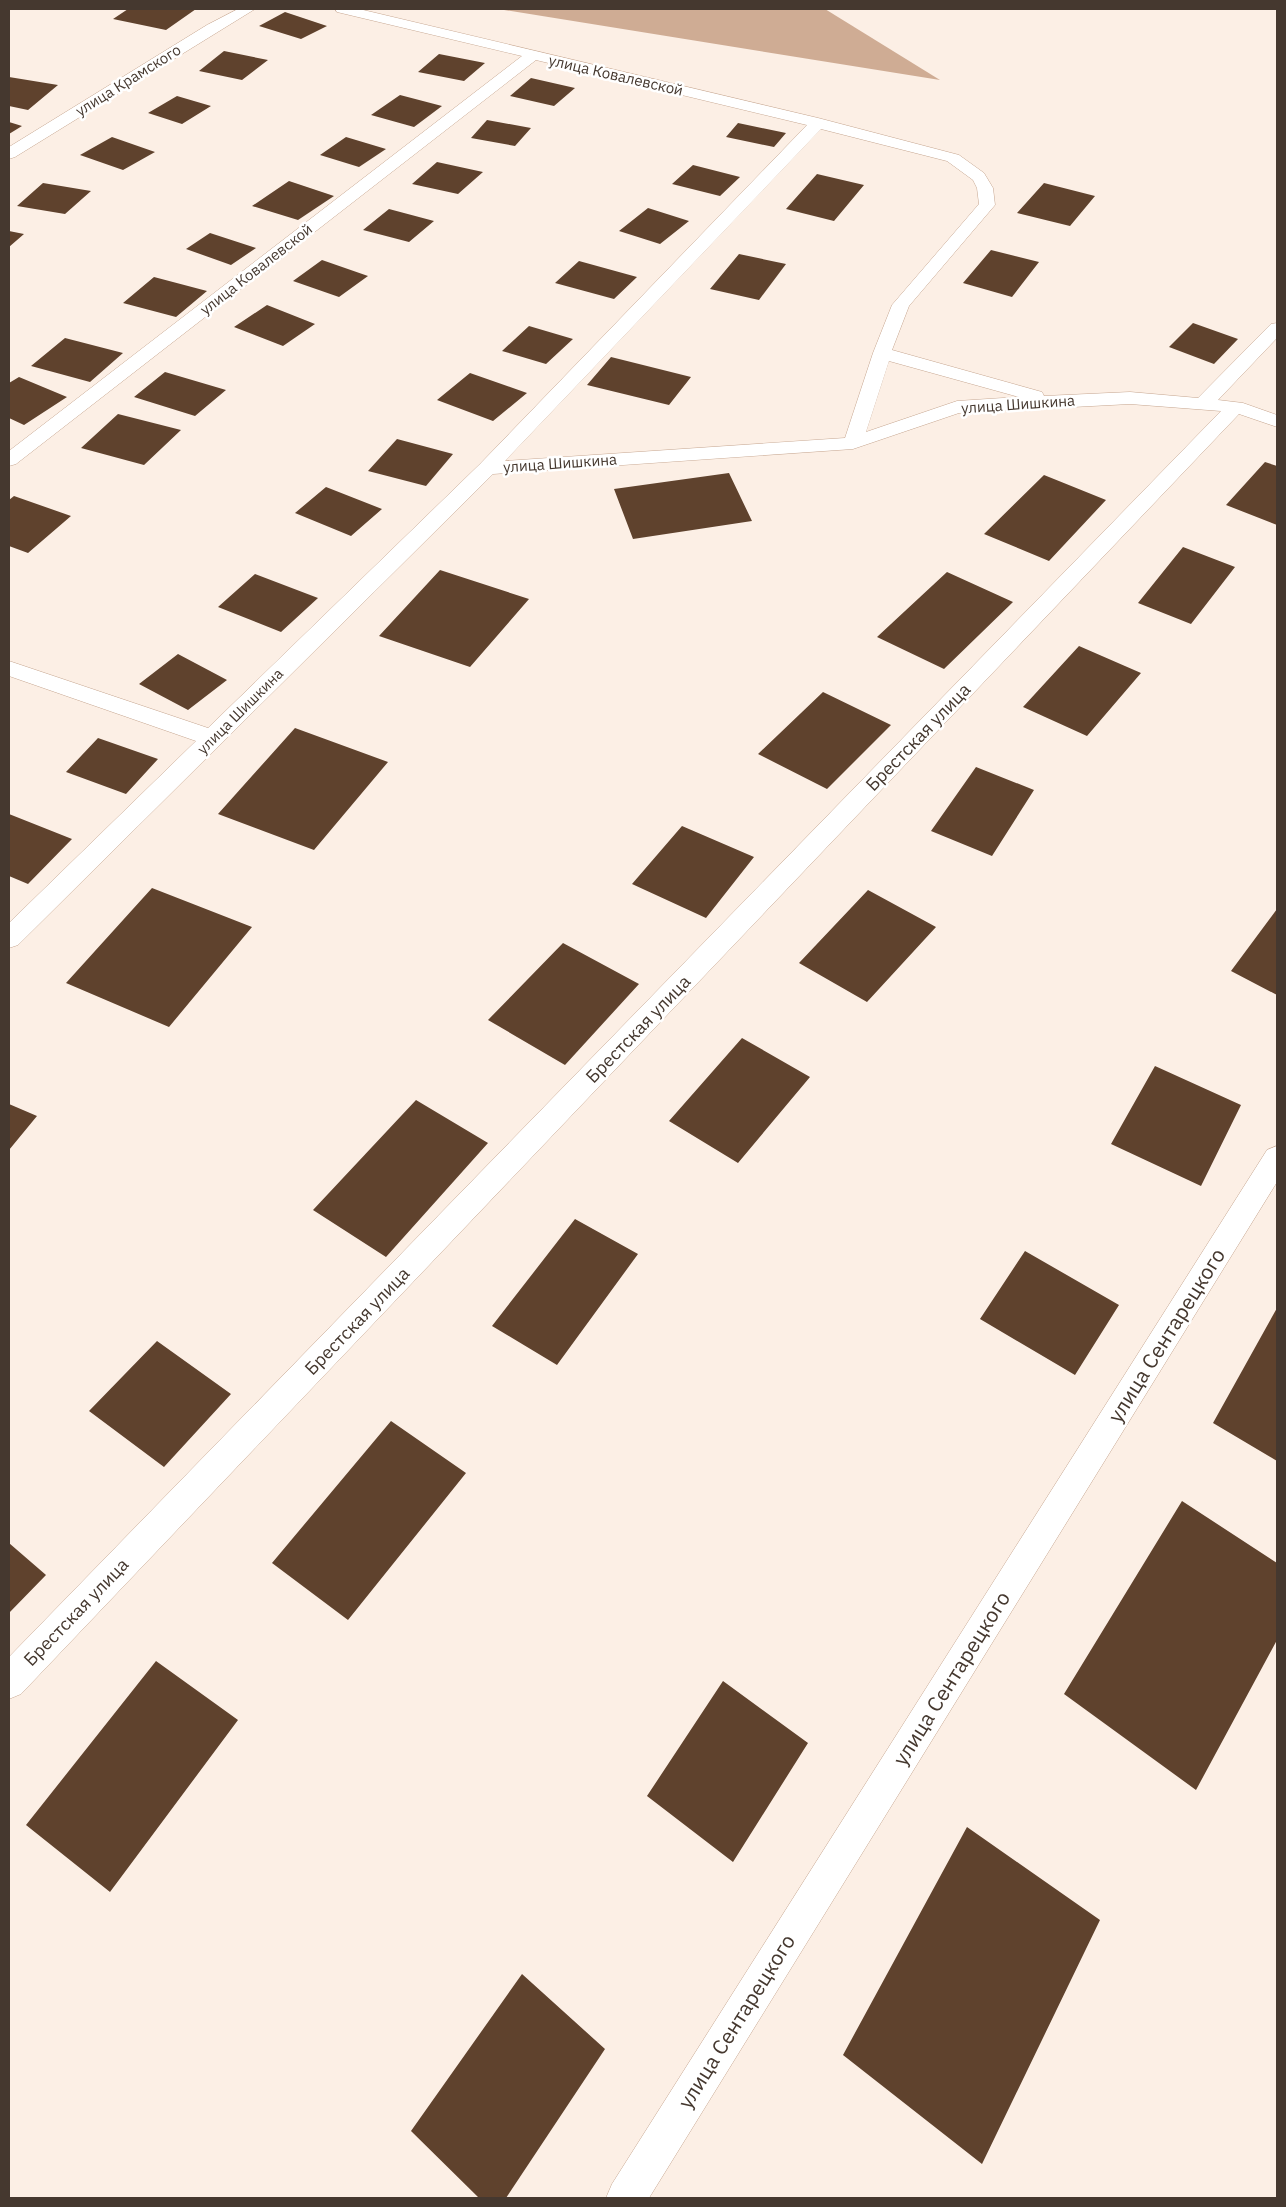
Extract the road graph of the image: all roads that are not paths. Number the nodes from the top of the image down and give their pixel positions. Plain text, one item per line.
1 (248, 9) edge
2 (342, 9) edge
3 (533, 55) junction
4 (818, 123) junction
5 (9, 154) edge
6 (1277, 328) edge
7 (882, 353) junction
8 (1053, 401) junction
9 (1203, 404) junction
10 (1236, 407) junction
11 (1277, 421) edge
12 (853, 443) junction
13 (9, 460) edge
14 (487, 468) junction
15 (9, 668) edge
16 (212, 738) junction
17 (9, 938) edge
18 (1277, 1158) edge
19 (9, 1682) edge
20 (626, 2198) edge

1 - 5 street, улица Крамского
2 - 3 street
3 - 4 street, улица Ковалевской
3 - 13 street, улица Ковалевской
4 - 7 street, улица Ковалевской
4 - 14 street
6 - 9 street
7 - 8 street
7 - 12 street, улица Ковалевской
8 - 9 street, улица Шишкина
8 - 12 street, улица Шишкина
9 - 10 street, улица Шишкина
10 - 11 street
10 - 19 street, Брестская улица
12 - 14 street, улица Шишкина
14 - 16 street, улица Шишкина
15 - 16 street
16 - 17 street, улица Шишкина
18 - 20 street, улица Сентарецкого

